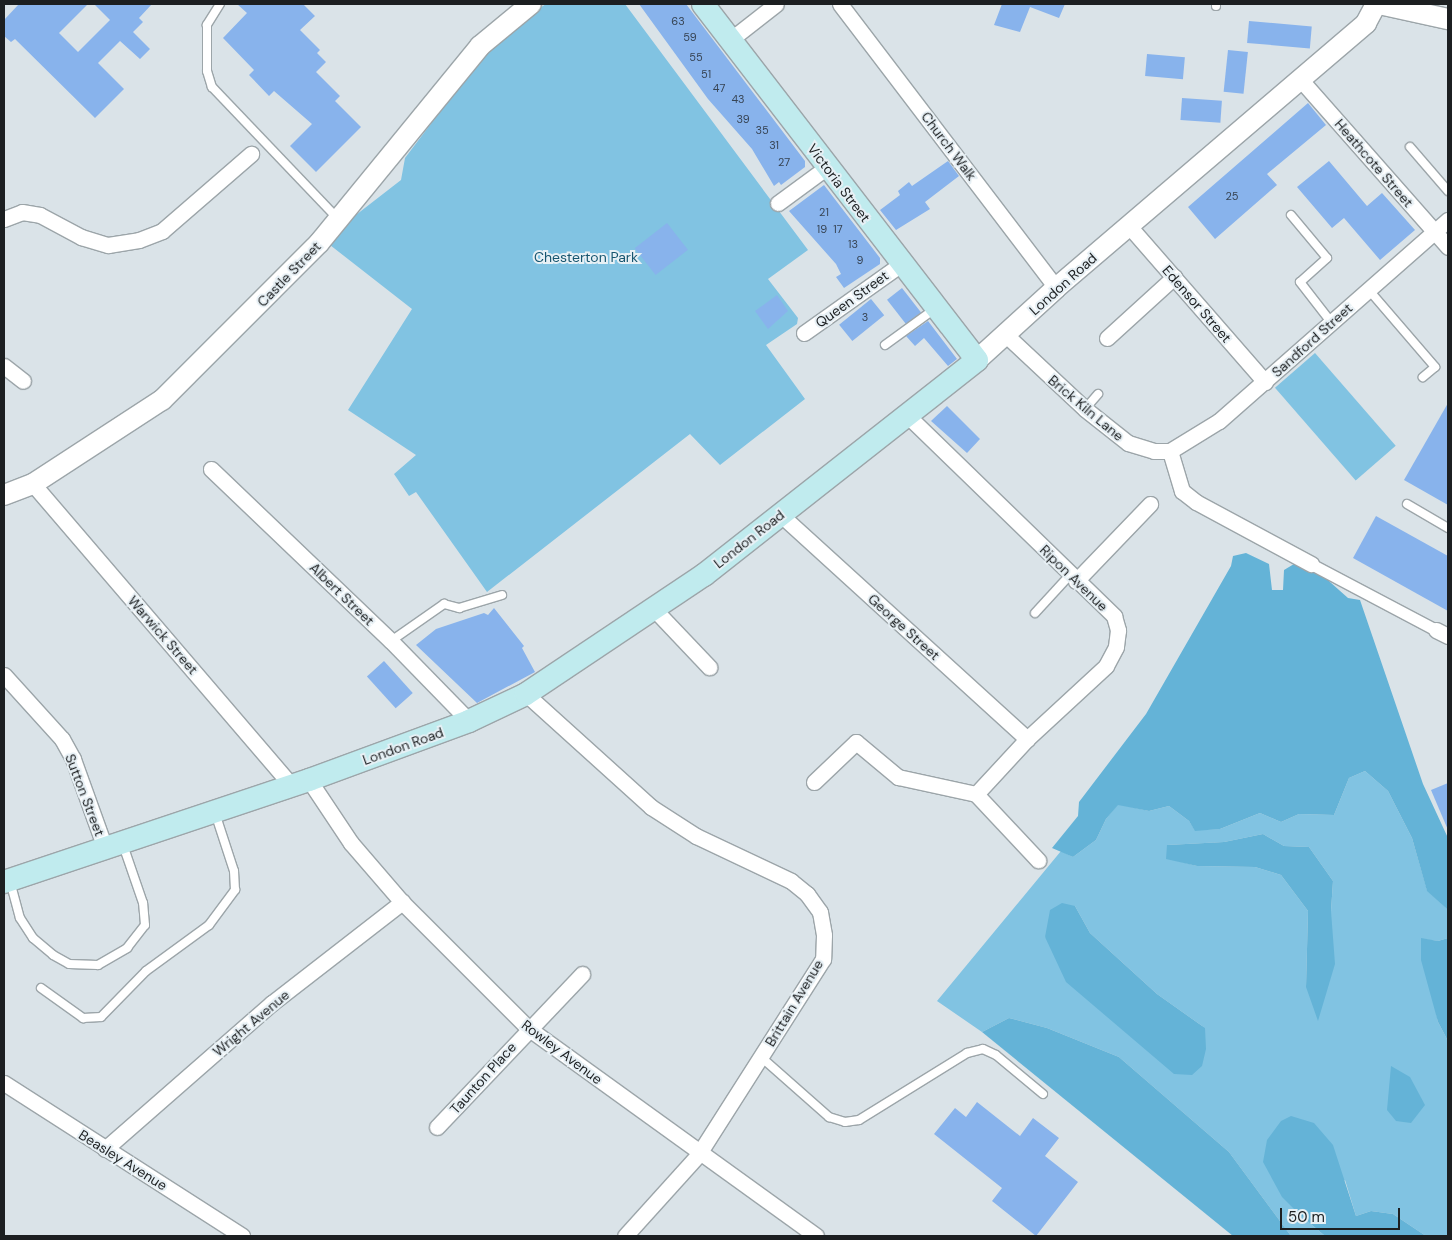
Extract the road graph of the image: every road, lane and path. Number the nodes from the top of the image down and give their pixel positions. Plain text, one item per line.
1 (220, 4) edge
2 (532, 4) edge
3 (703, 4) edge
4 (776, 4) edge
5 (840, 4) edge
6 (1378, 4) edge
7 (1448, 19) edge
8 (730, 40) junction
9 (1300, 78) junction
10 (1410, 146) dead end
11 (251, 154) dead end
12 (827, 167) junction
13 (1448, 191) edge
14 (778, 203) dead end
15 (1291, 215) dead end
16 (4, 218) edge
17 (338, 219) junction
18 (1448, 220) edge
19 (1130, 226) junction
20 (1434, 231) junction
21 (1448, 247) edge
22 (901, 264) junction
23 (1174, 277) junction
24 (1056, 288) junction
25 (1368, 289) junction
26 (936, 308) junction
27 (1331, 322) junction
28 (804, 333) dead end
29 (1006, 335) junction
30 (1107, 338) dead end
31 (885, 345) dead end
32 (977, 360) junction
33 (4, 366) edge
34 (1423, 376) dead end
35 (23, 381) dead end
36 (1265, 382) junction
37 (1098, 394) dead end
38 (1085, 409) junction
39 (908, 417) junction
40 (1170, 451) junction
41 (211, 469) dead end
42 (33, 484) junction
43 (4, 495) edge
44 (1150, 504) dead end
45 (1407, 504) dead end
46 (781, 514) junction
47 (1448, 528) edge
48 (1311, 564) joint
49 (1073, 578) junction
50 (502, 595) dead end
51 (655, 610) junction
52 (1035, 613) dead end
53 (1442, 633) edge
54 (392, 641) junction
55 (709, 667) dead end
56 (4, 674) edge
57 (526, 694) junction
58 (469, 721) junction
59 (1027, 739) junction
60 (814, 782) dead end
61 (300, 783) junction
62 (976, 794) junction
63 (215, 812) junction
64 (113, 846) junction
65 (1038, 860) dead end
66 (7, 881) edge
67 (402, 902) junction
68 (582, 974) dead end
69 (40, 988) dead end
70 (528, 1028) junction
71 (761, 1057) junction
72 (4, 1082) edge
73 (1043, 1094) dead end
74 (437, 1127) dead end
75 (105, 1149) junction
76 (699, 1154) junction
77 (242, 1236) edge
78 (625, 1236) edge
79 (816, 1236) edge

1 - 17 lane
2 - 17 street, Castle Street
3 - 8 main road, Victoria Street
4 - 8 street
5 - 24 street, Church Walk
6 - 7 street
6 - 9 street, London Road
8 - 12 main road, Victoria Street
9 - 19 street, London Road
9 - 20 street, Heathcote Street
10 - 13 lane
11 - 16 street
12 - 14 street
12 - 22 main road, Victoria Street
15 - 27 lane
17 - 42 street, Castle Street
18 - 20 street, Sandford Street
19 - 23 street, Edensor Street
19 - 24 street, London Road
20 - 21 street, Heathcote Street
20 - 25 street, Sandford Street
22 - 26 main road, Victoria Street
22 - 28 street, Queen Street
23 - 30 street
23 - 36 street, Edensor Street
24 - 29 street, London Road
25 - 27 street, Sandford Street
25 - 34 lane
26 - 31 lane
26 - 32 main road, Victoria Street
27 - 36 street, Sandford Street
29 - 32 street, London Road
29 - 38 street, Brick Kiln Lane
32 - 39 main road, London Road
33 - 35 street
36 - 40 street, Sandford Street
37 - 38 lane
38 - 40 street, Brick Kiln Lane
39 - 46 main road, London Road
39 - 49 street, Ripon Avenue
40 - 48 street
41 - 54 street, Albert Street
42 - 43 street, Castle Street
42 - 61 street, Warwick Street
44 - 49 street
45 - 47 lane
46 - 51 main road, London Road
46 - 59 street, George Street
48 - 53 street
49 - 52 lane
49 - 59 street, Ripon Avenue
50 - 54 lane
51 - 55 street
51 - 57 main road, London Road
54 - 58 street, Albert Street
56 - 64 street, Sutton Street
57 - 58 main road, London Road
57 - 71 street, Brittain Avenue
58 - 61 main road, London Road
59 - 62 street, Ripon Avenue
60 - 62 street
61 - 63 main road, London Road
61 - 67 street, Rowley Avenue
62 - 65 street
63 - 64 main road, London Road
63 - 69 lane
64 - 66 main road, London Road
64 - 66 lane
67 - 70 street, Rowley Avenue
67 - 75 street, Wright Avenue
68 - 70 street, Taunton Place
70 - 74 street, Taunton Place
70 - 76 street, Rowley Avenue
71 - 73 lane
71 - 76 street, Brittain Avenue
72 - 75 street, Beasley Avenue
75 - 77 street, Beasley Avenue
76 - 78 street, Brittain Avenue
76 - 79 street, Rowley Avenue

